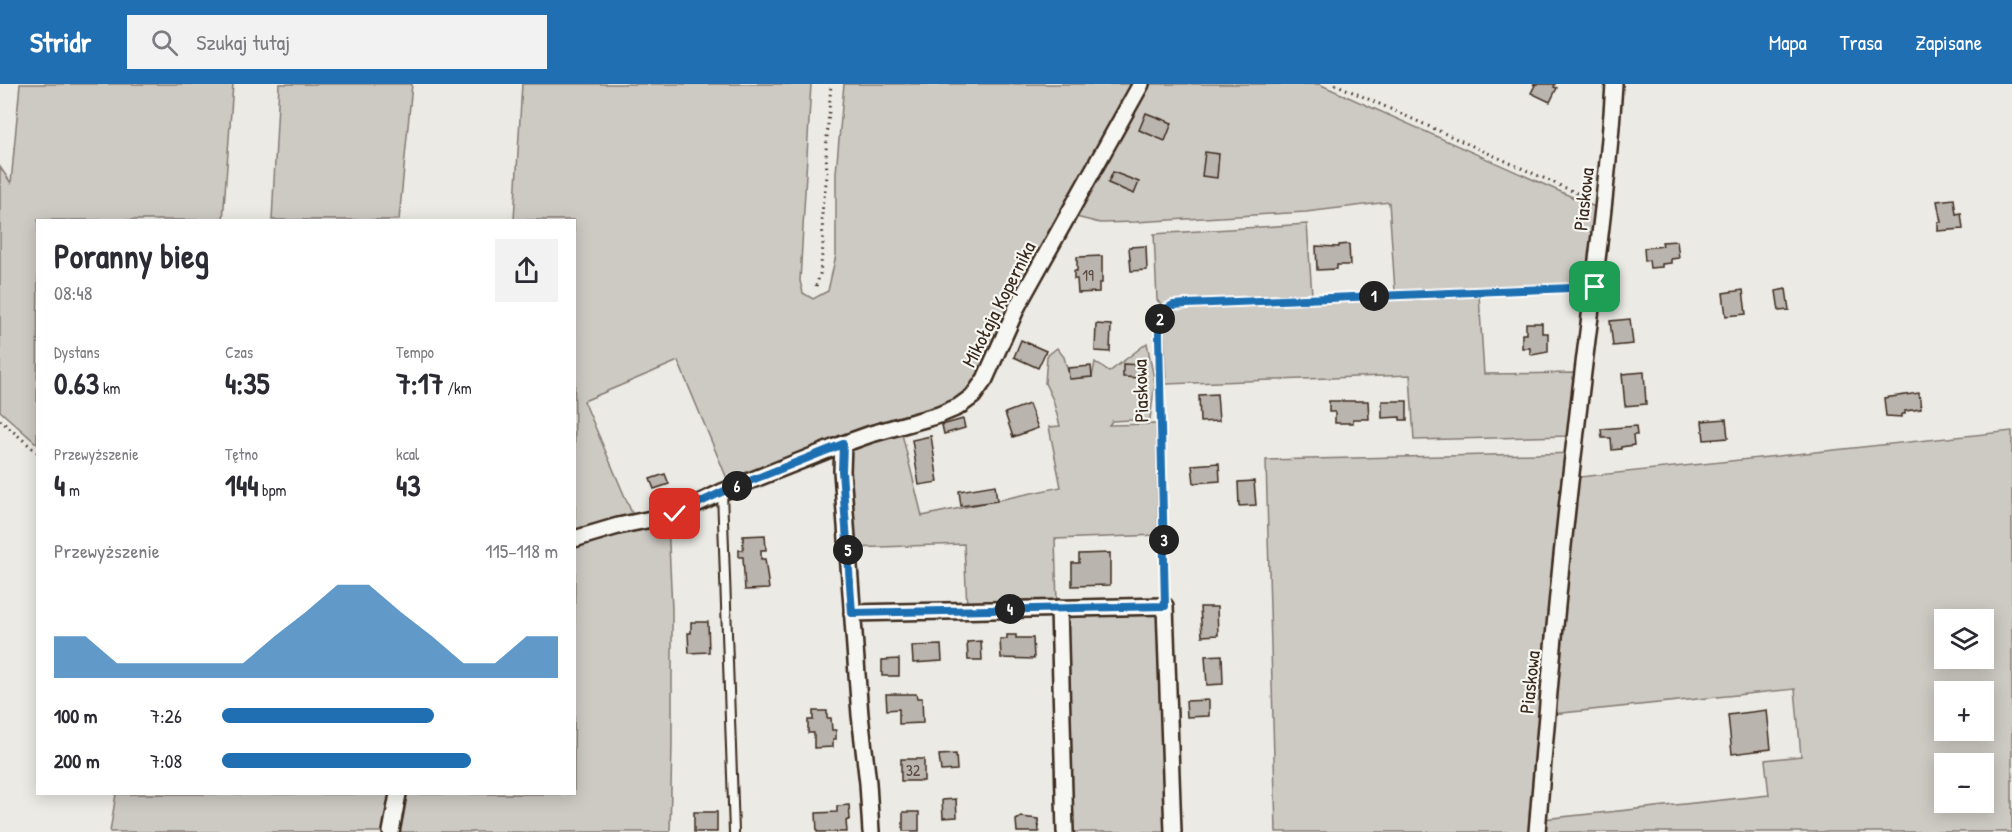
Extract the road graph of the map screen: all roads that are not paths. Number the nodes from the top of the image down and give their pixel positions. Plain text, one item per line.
1 (1141, 84) edge
2 (1614, 84) edge
3 (843, 444) junction
4 (722, 492) junction
5 (576, 538) edge
6 (1059, 608) junction
7 (852, 613) junction
8 (398, 795) edge
9 (391, 832) edge
10 (734, 832) edge
11 (871, 832) edge
12 (1065, 832) edge
13 (1173, 832) edge
14 (1537, 832) edge

1 - 3 street, Mikołaja Kopernika
2 - 14 street, Piaskowa
3 - 4 street, Mikołaja Kopernika
3 - 7 street
4 - 5 street
4 - 10 lane
6 - 7 street
6 - 12 street
6 - 13 street
7 - 11 street
8 - 9 street

